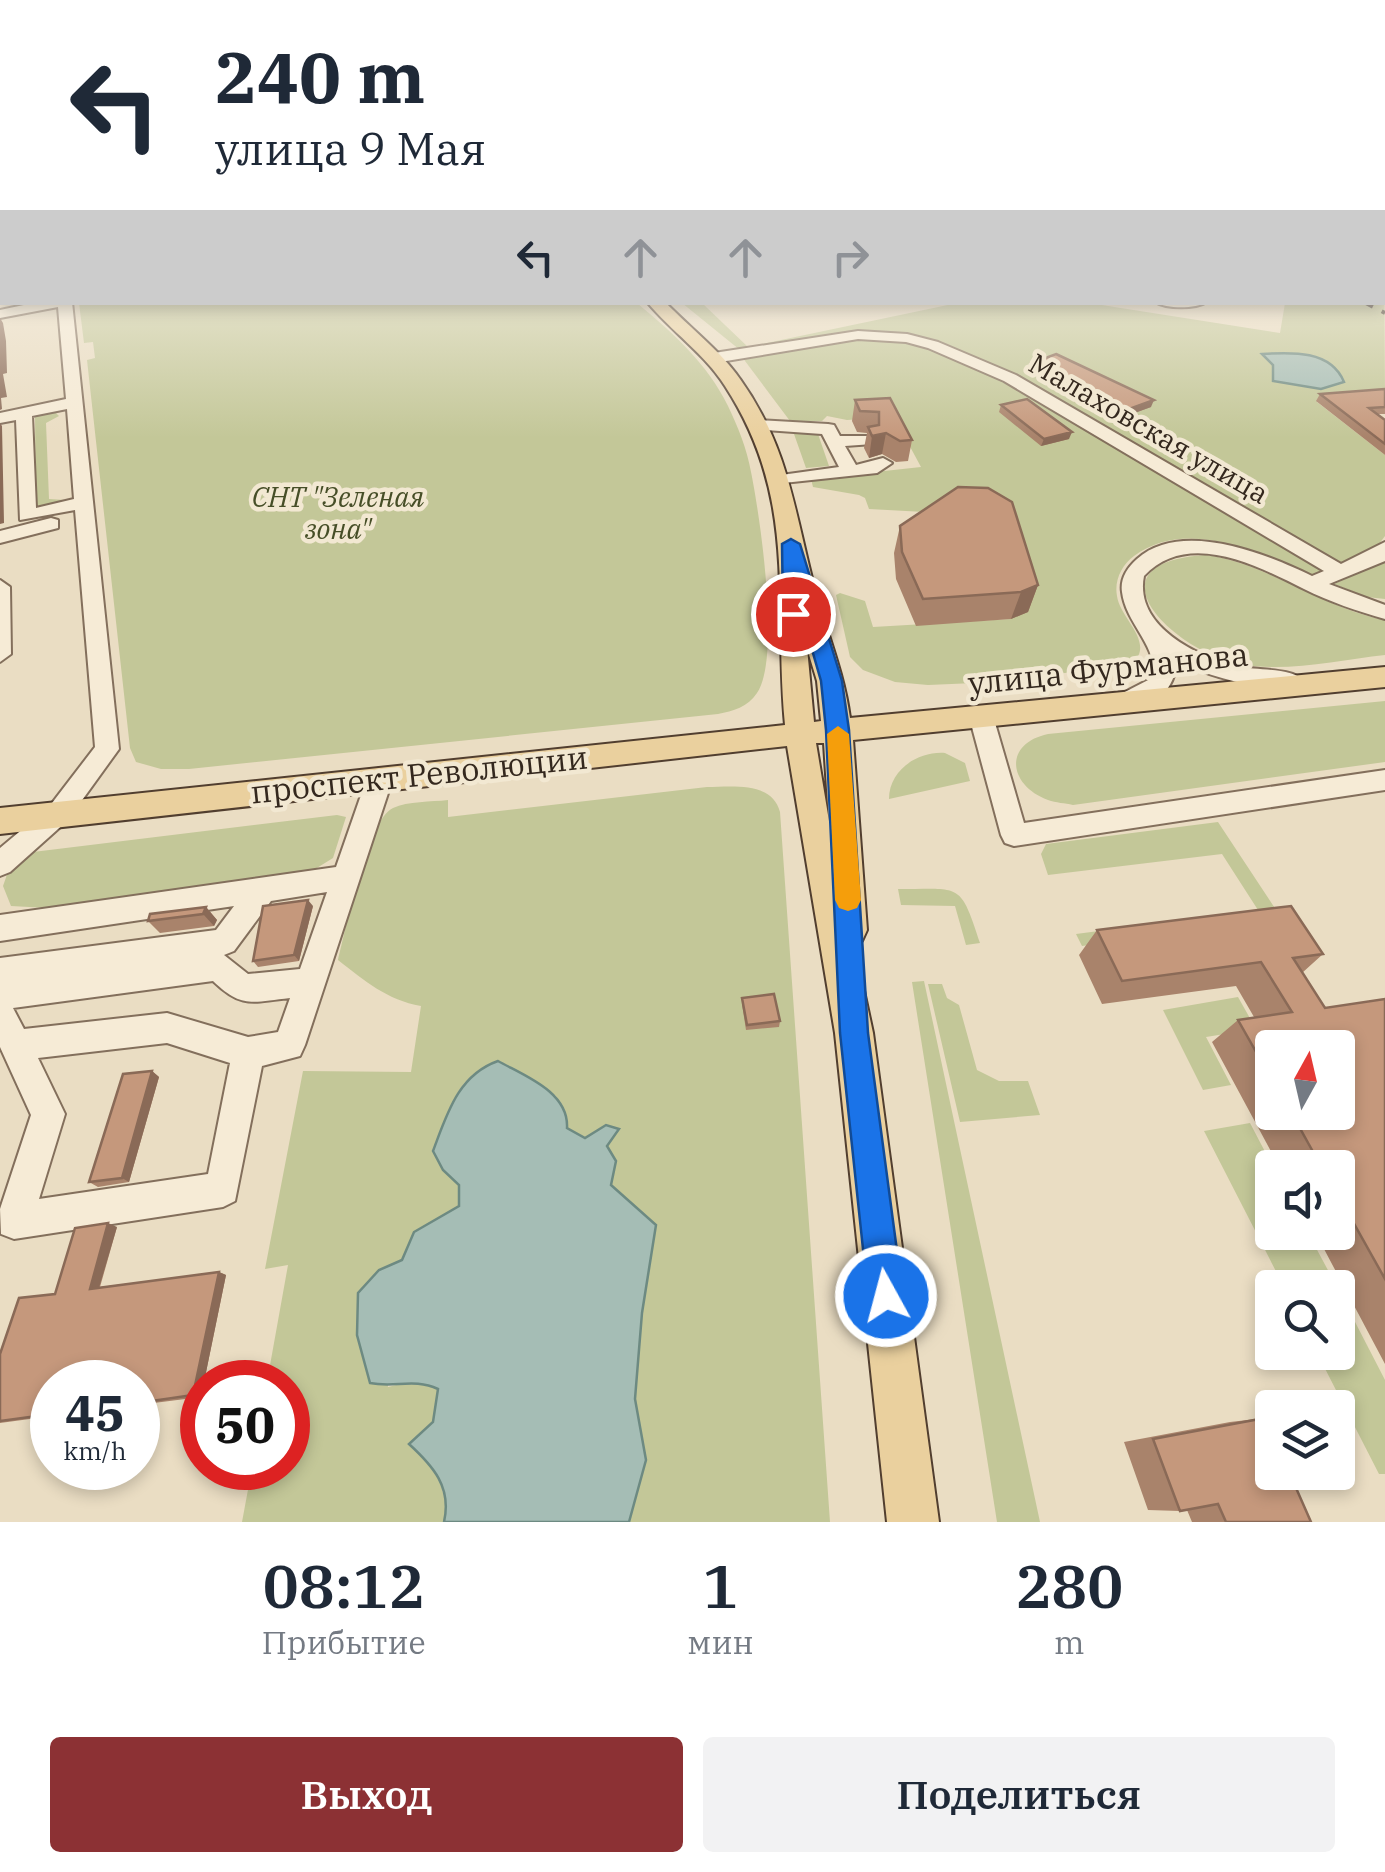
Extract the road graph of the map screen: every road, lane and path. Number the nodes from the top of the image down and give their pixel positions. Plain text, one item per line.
1 (48, 305) edge
2 (64, 305) edge
3 (658, 305) edge
4 (0, 314) edge
5 (714, 358) junction
6 (75, 402) junction
7 (24, 413) junction
8 (0, 418) edge
9 (758, 425) junction
10 (867, 440) edge
11 (836, 442) junction
12 (883, 463) dead end
13 (848, 470) junction
14 (780, 480) junction
15 (85, 509) junction
16 (0, 537) edge
17 (791, 544) junction
18 (1385, 548) edge
19 (1340, 572) junction
20 (1310, 584) junction
21 (0, 587) edge
22 (1385, 612) edge
23 (1147, 626) junction
24 (0, 654) edge
25 (1385, 676) edge
26 (1314, 684) junction
27 (1128, 701) junction
28 (980, 716) junction
29 (838, 730) junction
30 (800, 734) junction
31 (380, 778) junction
32 (1385, 780) edge
33 (58, 814) junction
34 (0, 820) edge
35 (0, 864) edge
36 (344, 878) junction
37 (263, 890) junction
38 (0, 928) edge
39 (0, 972) edge
40 (310, 982) junction
41 (0, 995) edge
42 (0, 1013) edge
43 (854, 1033) junction
44 (17, 1045) junction
45 (248, 1053) junction
46 (913, 1522) edge

1 - 4 street
2 - 6 street
3 - 5 main road
5 - 9 main road
5 - 19 street, Малаховская улица
6 - 7 street
6 - 15 street
7 - 8 street
7 - 15 street
9 - 11 street
9 - 14 main road
10 - 11 street
11 - 13 street
12 - 13 street
13 - 14 street
14 - 17 main road
15 - 16 street
15 - 33 street
17 - 29 main road
17 - 30 main road
18 - 19 street
19 - 20 street
20 - 22 street
20 - 23 street
21 - 24 street
23 - 26 street
23 - 27 street
25 - 26 main road, улица Фурманова
26 - 27 main road, улица Фурманова
27 - 28 main road, улица Фурманова
28 - 29 main road, улица Фурманова
28 - 32 street
29 - 30 main road, проспект Революции
29 - 43 main road
30 - 31 main road, проспект Революции
30 - 43 main road
31 - 33 main road, проспект Революции
31 - 36 street
33 - 34 main road, проспект Революции
33 - 35 street
36 - 37 street
36 - 40 street
37 - 38 street
37 - 39 street
40 - 41 street
40 - 45 street
42 - 44 street
43 - 46 main road
44 - 45 street
44 - 45 street

